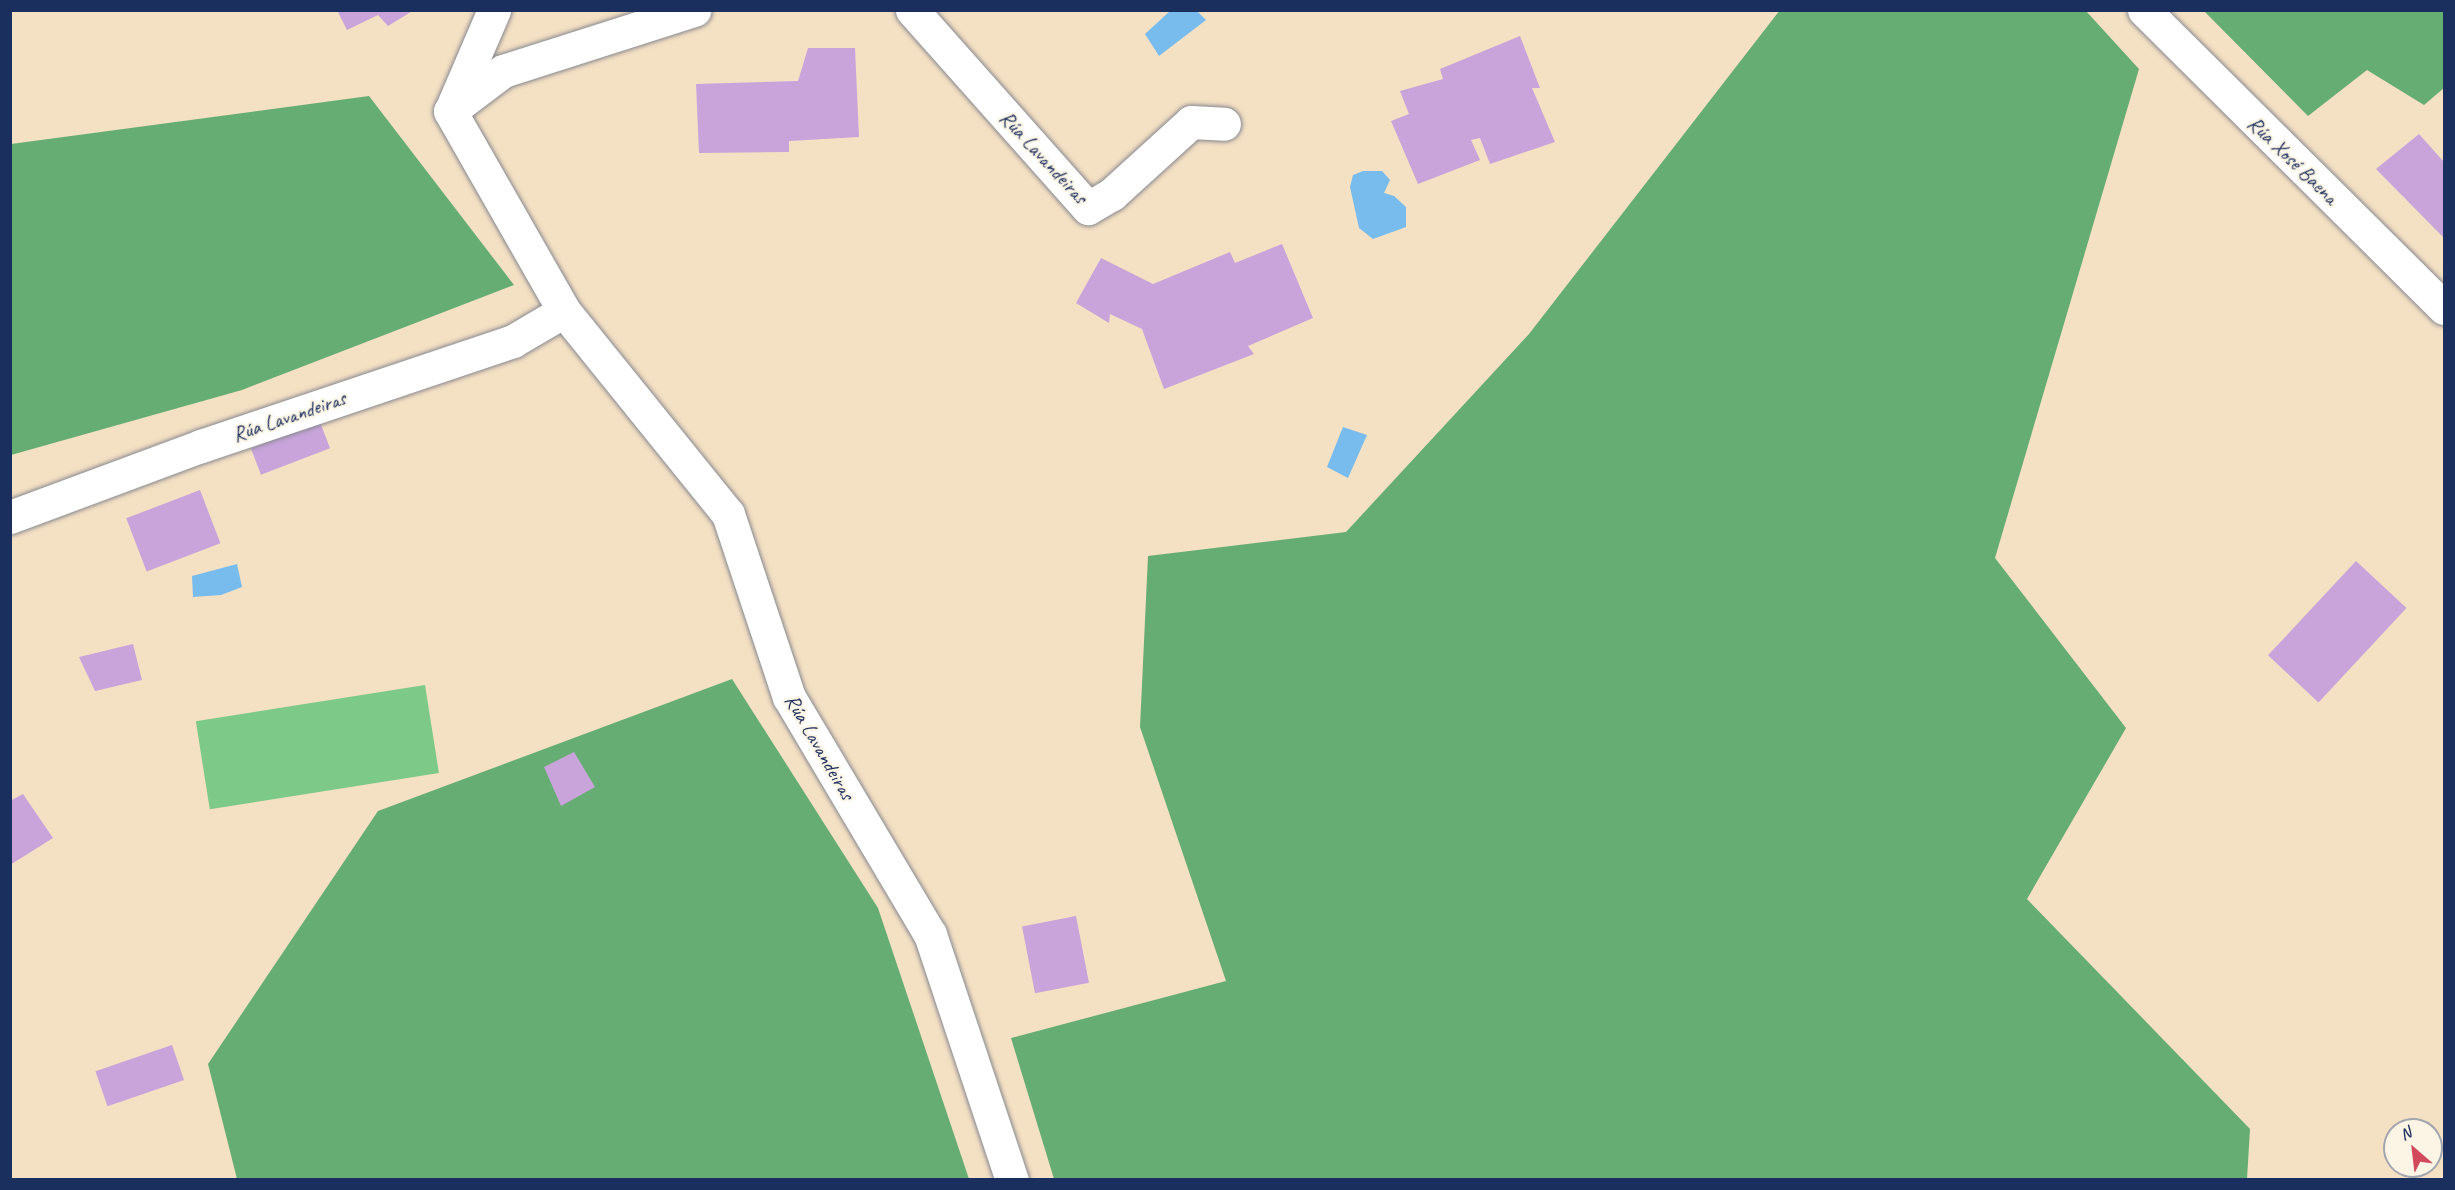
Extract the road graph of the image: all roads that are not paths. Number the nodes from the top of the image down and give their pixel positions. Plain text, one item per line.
1 (494, 10) edge
2 (694, 10) edge
3 (912, 10) edge
4 (2144, 10) edge
5 (450, 111) junction
6 (1224, 124) dead end
7 (2445, 308) edge
8 (564, 311) junction
9 (10, 518) edge
10 (1012, 1179) edge

1 - 5 street
2 - 5 street
3 - 6 street, Rúa Lavandeiras
4 - 7 street, Rúa Xosé Baena
5 - 8 street, Rúa Lavandeiras
8 - 9 street, Rúa Lavandeiras
8 - 10 street, Rúa Lavandeiras

